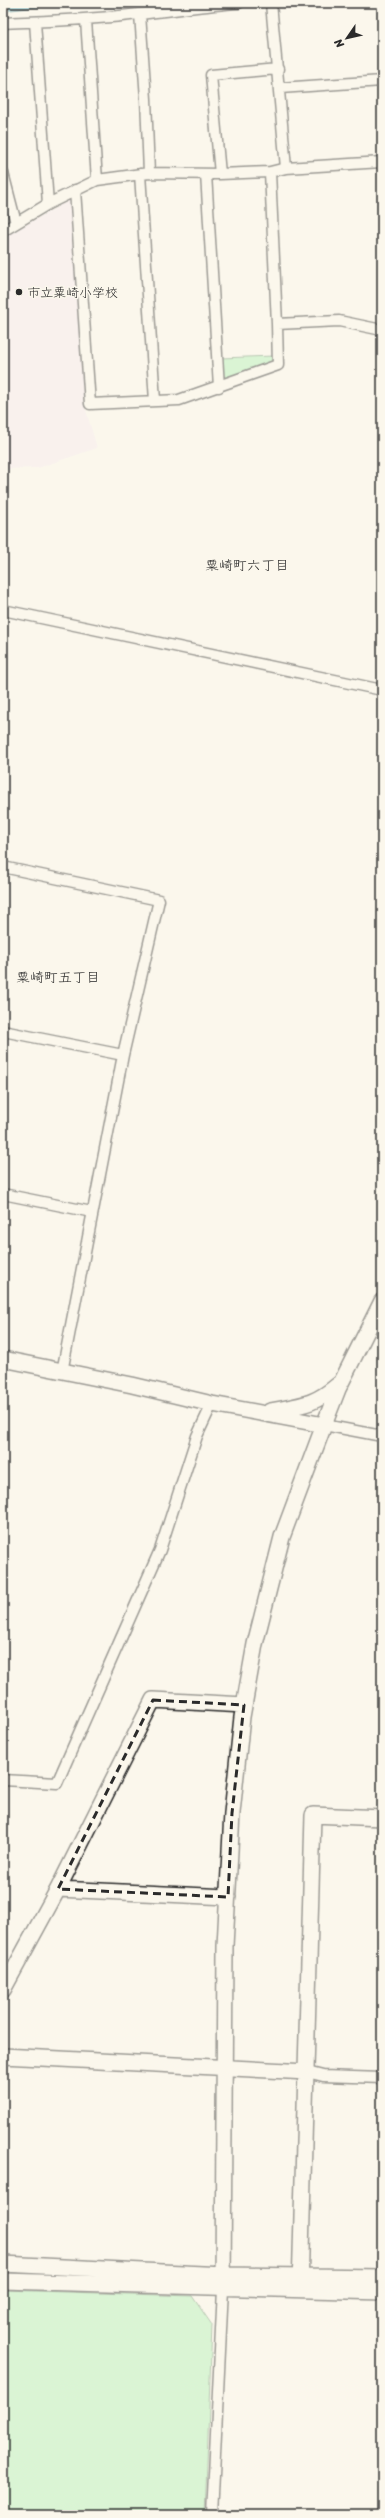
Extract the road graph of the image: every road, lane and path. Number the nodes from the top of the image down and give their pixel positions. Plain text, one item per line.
1 (239, 3) edge
2 (271, 3) edge
3 (140, 14) junction
4 (86, 20) junction
5 (35, 22) junction
6 (3, 23) edge
7 (278, 69) junction
8 (382, 81) edge
9 (280, 88) junction
10 (382, 162) edge
11 (286, 168) junction
12 (270, 172) junction
13 (3, 173) edge
14 (144, 174) junction
15 (206, 174) junction
16 (220, 174) junction
17 (96, 180) junction
18 (75, 190) junction
19 (48, 204) junction
20 (16, 223) junction
21 (3, 232) edge
22 (277, 324) junction
23 (382, 330) edge
24 (219, 387) junction
25 (155, 401) junction
26 (3, 610) edge
27 (382, 690) edge
28 (3, 867) edge
29 (3, 1031) edge
30 (123, 1055) junction
31 (3, 1194) edge
32 (92, 1212) junction
33 (382, 1301) edge
34 (3, 1359) edge
35 (62, 1372) junction
36 (341, 1382) junction
37 (212, 1404) junction
38 (263, 1412) junction
39 (324, 1425) junction
40 (382, 1436) edge
41 (244, 1705) junction
42 (3, 1780) edge
43 (382, 1818) edge
44 (58, 1889) junction
45 (228, 1897) junction
46 (3, 1990) edge
47 (3, 2056) edge
48 (224, 2069) junction
49 (307, 2072) junction
50 (382, 2078) edge
51 (3, 2264) edge
52 (382, 2277) edge
53 (3, 2281) edge
54 (223, 2282) junction
55 (301, 2282) junction
56 (382, 2292) edge
57 (212, 2515) edge

1 - 3 street
2 - 7 street
3 - 4 street
3 - 14 street
4 - 5 street
4 - 17 street
5 - 6 street
5 - 19 street
7 - 9 street
7 - 16 street
8 - 9 street
9 - 11 street
10 - 11 street
11 - 12 street
12 - 16 street
12 - 22 street
13 - 20 street
14 - 15 street
14 - 17 street
14 - 25 street
15 - 16 street
15 - 24 street
17 - 18 street
18 - 19 street
18 - 25 street
19 - 20 street
20 - 21 street
22 - 23 street
22 - 24 street
24 - 25 street
26 - 27 street
28 - 30 street
29 - 30 street
30 - 32 street
31 - 32 street
32 - 35 street
33 - 36 street
34 - 35 street
35 - 37 street
36 - 38 street
36 - 39 street
37 - 38 street
37 - 42 street
38 - 39 street
39 - 40 street
39 - 41 street
41 - 44 street
41 - 45 street
43 - 49 street
44 - 45 street
44 - 46 street
45 - 48 street
47 - 48 street
48 - 49 street
48 - 54 street
49 - 50 street
49 - 55 street
51 - 54 street
52 - 55 street
53 - 54 street
54 - 55 street
54 - 57 street
55 - 56 street

